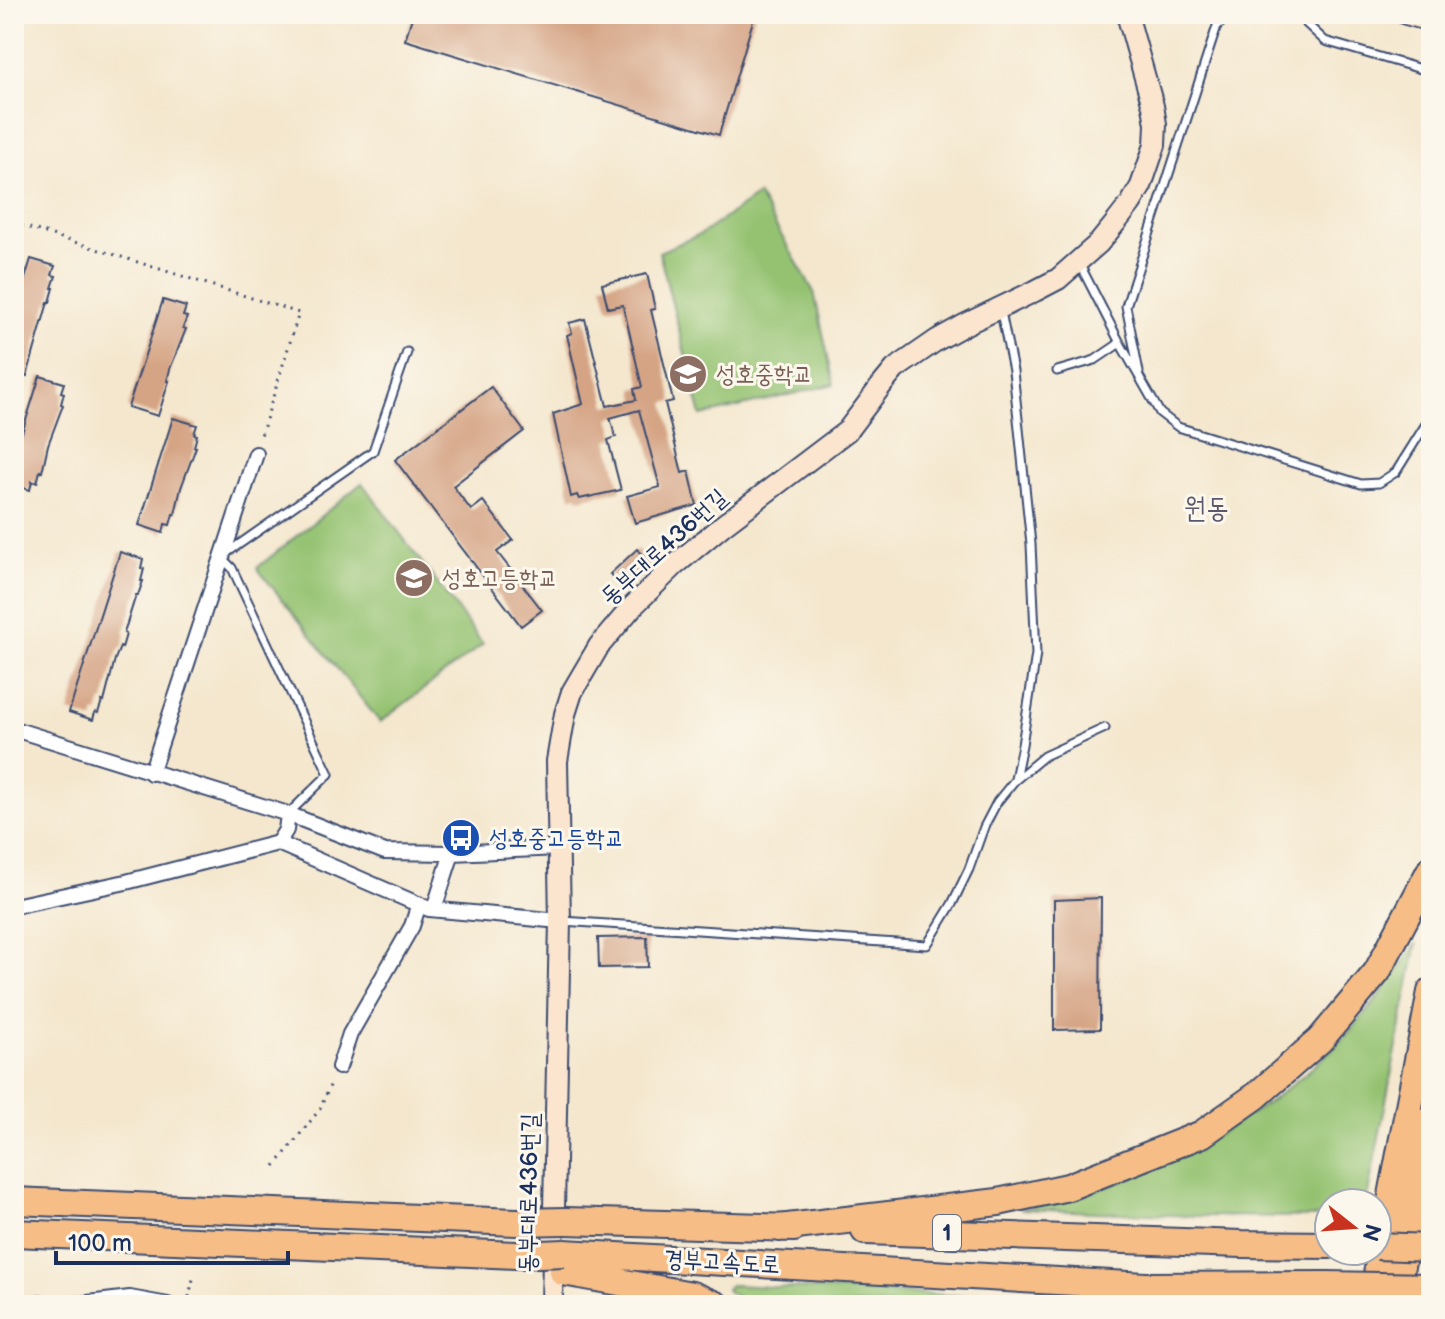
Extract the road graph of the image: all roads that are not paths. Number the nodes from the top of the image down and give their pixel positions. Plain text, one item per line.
1 (1127, 14) edge
2 (1282, 14) edge
3 (1296, 14) edge
4 (1406, 14) edge
5 (1431, 21) edge
6 (1431, 72) edge
7 (1079, 263) junction
8 (1000, 306) junction
9 (1120, 343) junction
10 (407, 352) dead end
11 (1057, 371) dead end
12 (1140, 378) junction
13 (1431, 416) edge
14 (256, 454) road end
15 (221, 557) junction
16 (1105, 728) dead end
17 (14, 729) edge
18 (151, 773) junction
19 (1014, 781) junction
20 (288, 814) junction
21 (278, 843) junction
22 (559, 848) junction
23 (452, 853) junction
24 (1431, 869) edge
25 (419, 904) junction
26 (14, 906) edge
27 (434, 909) junction
28 (560, 921) junction
29 (1431, 992) edge
30 (339, 1067) road end
31 (1431, 1119) edge
32 (14, 1201) edge
33 (779, 1228) junction
34 (14, 1233) edge
35 (1313, 1245) edge
36 (1393, 1247) edge
37 (1431, 1248) edge
38 (563, 1263) junction
39 (1327, 1285) junction
40 (1431, 1287) edge
41 (14, 1303) edge
42 (168, 1305) edge
43 (552, 1305) edge
44 (716, 1305) edge
45 (1179, 1305) edge
46 (1371, 1305) edge
47 (1393, 1305) edge

1 - 7 street, 동부대로436번길
2 - 12 lane
3 - 6 lane
4 - 5 street
7 - 8 street, 동부대로436번길
7 - 9 lane
8 - 19 lane
8 - 22 street, 동부대로436번길
9 - 11 lane
9 - 12 lane
10 - 15 lane
12 - 13 lane
14 - 15 street
15 - 18 street
15 - 20 lane
16 - 19 lane
17 - 18 street
18 - 20 street
19 - 28 lane
20 - 21 street
20 - 23 street
21 - 25 street
21 - 26 street
22 - 23 street
22 - 28 street, 동부대로436번길
23 - 27 street
24 - 33 highway
25 - 27 street
25 - 30 street
27 - 28 street
28 - 43 street, 동부대로436번길
29 - 46 highway
31 - 47 highway
32 - 33 highway, 경부고속도로 / 1, bridge
33 - 35 highway, 경부고속도로 / 1
34 - 38 highway
36 - 37 highway, bridge
38 - 39 highway, 경부고속도로 / 1
38 - 44 highway
39 - 40 highway, 경부고속도로 / 1, bridge
39 - 45 highway
41 - 42 street

